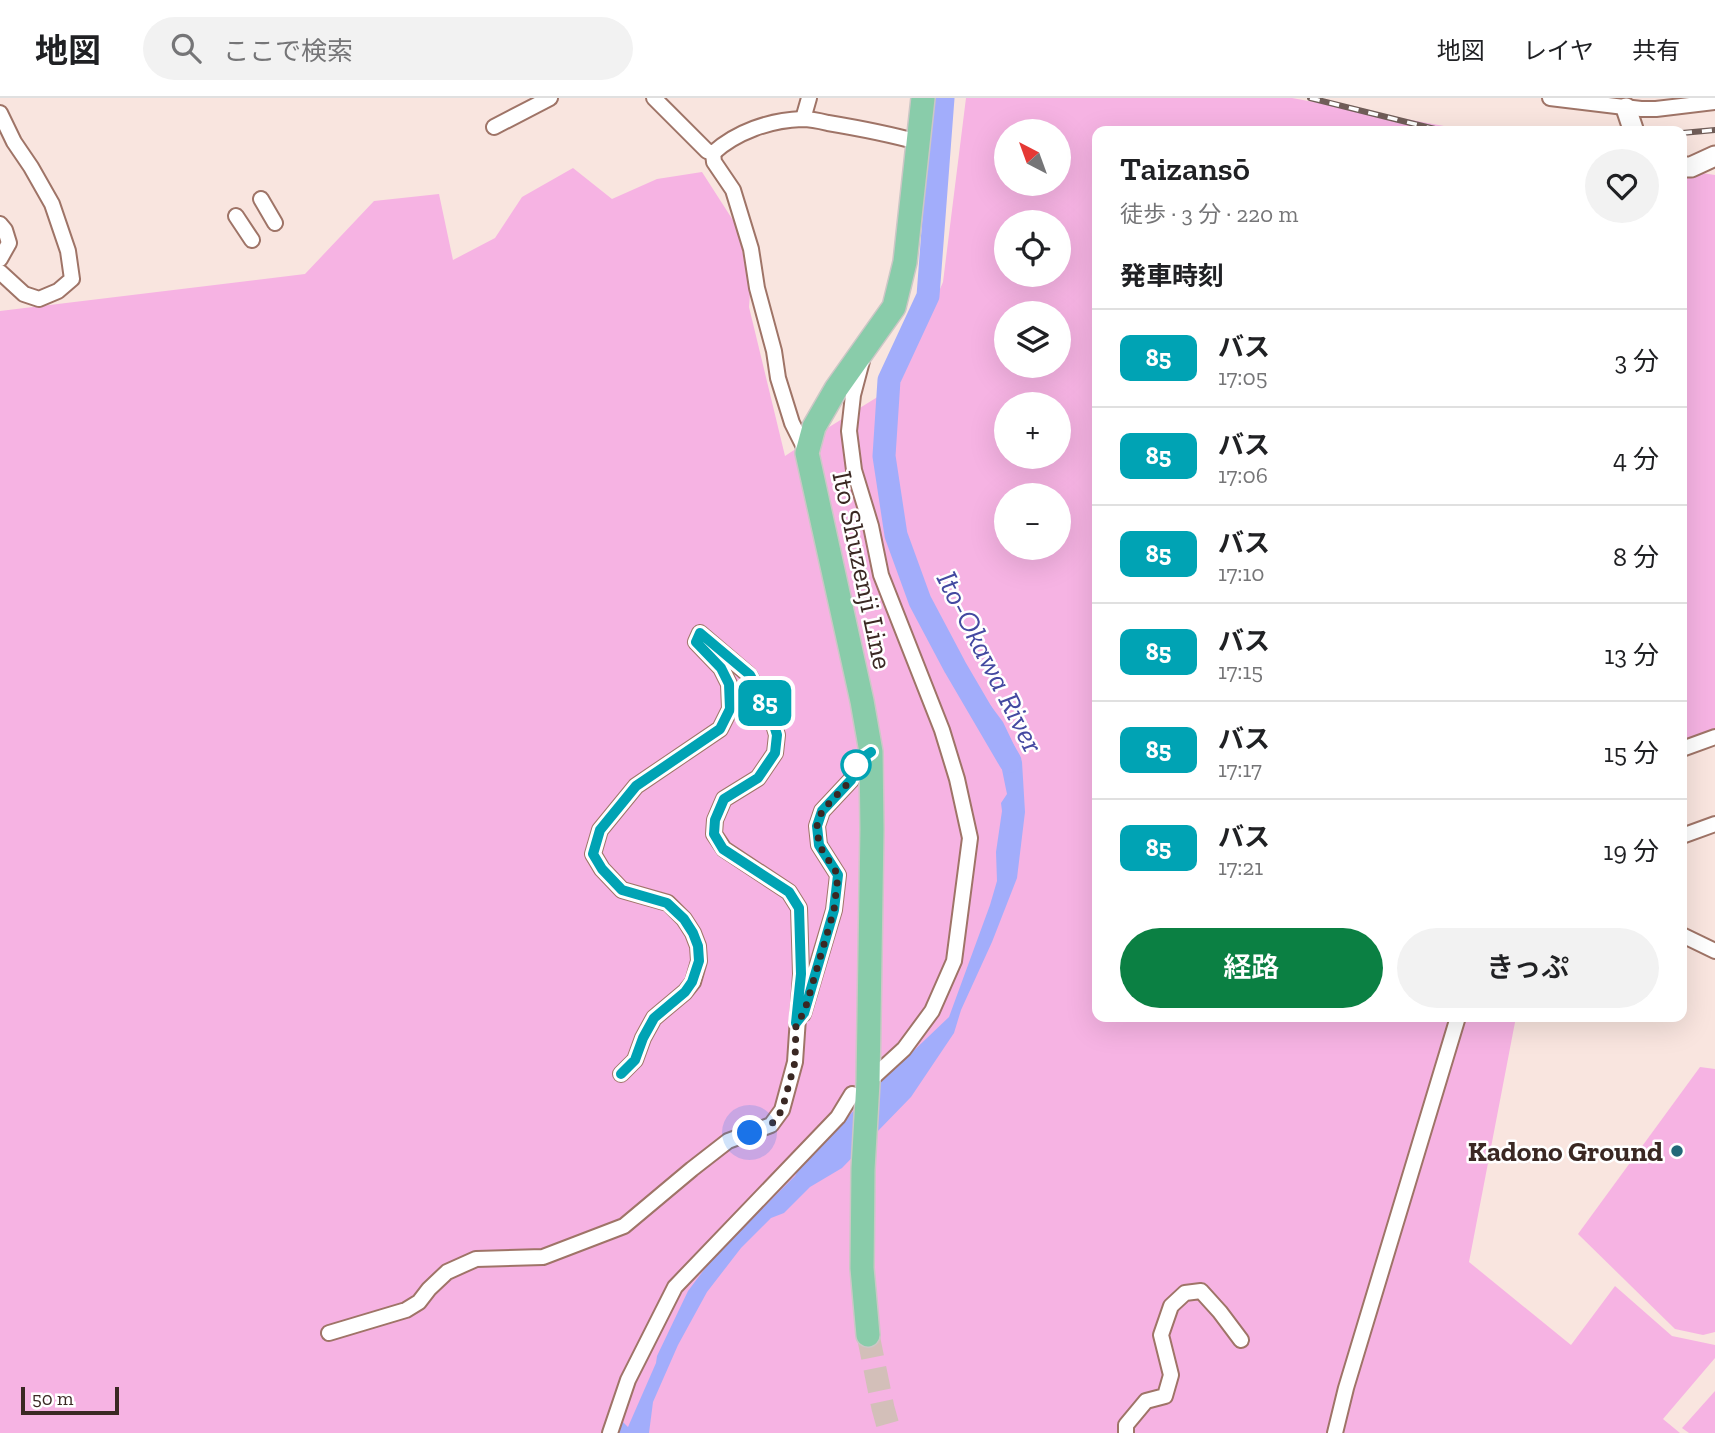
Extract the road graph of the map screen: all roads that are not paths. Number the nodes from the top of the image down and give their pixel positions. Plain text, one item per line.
1 (550, 98) edge
2 (654, 98) edge
3 (923, 98) edge
4 (1550, 98) edge
5 (1715, 102) edge
6 (1624, 103) edge
7 (805, 105) edge
8 (0, 113) edge
9 (1632, 126) edge
10 (494, 127) dead end
11 (918, 142) junction
12 (713, 153) junction
13 (1715, 156) edge
14 (1687, 167) edge
15 (261, 199) dead end
16 (236, 216) dead end
17 (275, 223) dead end
18 (0, 224) edge
19 (252, 240) dead end
20 (0, 259) edge
21 (0, 272) edge
22 (866, 346) junction
23 (807, 453) junction
24 (1715, 737) edge
25 (1687, 746) edge
26 (871, 752) junction
27 (1715, 824) edge
28 (1687, 834) edge
29 (1687, 937) edge
30 (1715, 951) edge
31 (1456, 1022) edge
32 (796, 1023) junction
33 (621, 1074) dead end
34 (862, 1092) junction
35 (329, 1333) dead end
36 (869, 1335) tunnel mouth
37 (1241, 1340) dead end
38 (610, 1433) edge
39 (1126, 1433) edge
40 (1335, 1433) edge

1 - 10 street
2 - 12 street
3 - 11 main road, Ito Shuzenji Line
4 - 6 street
5 - 6 street
6 - 9 street
7 - 11 street
7 - 12 street
8 - 21 street
11 - 22 main road, Ito Shuzenji Line
12 - 23 street
13 - 14 street
15 - 17 street
16 - 19 street
18 - 20 street
22 - 23 main road, Ito Shuzenji Line
22 - 34 street
23 - 26 main road, Ito Shuzenji Line
24 - 25 street
26 - 32 street
26 - 34 main road, Ito Shuzenji Line
27 - 28 street
29 - 30 street
31 - 40 street
32 - 33 street
32 - 35 street
34 - 36 main road, Ito Shuzenji Line
34 - 38 street
37 - 39 street

